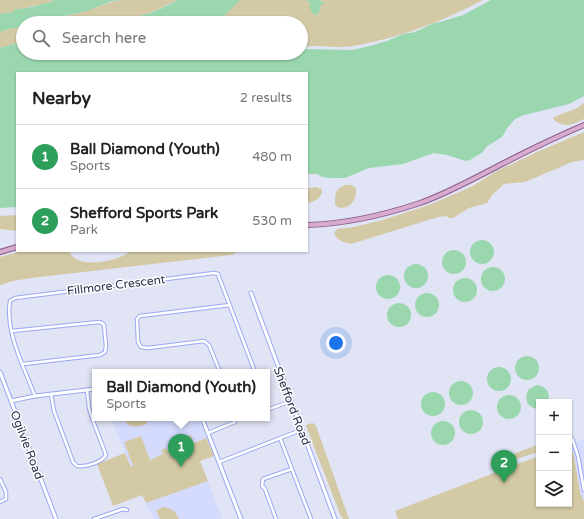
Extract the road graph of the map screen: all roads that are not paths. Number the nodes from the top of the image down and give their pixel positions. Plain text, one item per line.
1 (584, 125) edge
2 (308, 225) edge
3 (16, 247) edge
4 (0, 252) edge
5 (251, 293) dead end
6 (230, 305) junction
7 (12, 331) junction
8 (23, 364) junction
9 (219, 369) edge
10 (254, 369) edge
11 (0, 372) edge
12 (92, 389) edge
13 (87, 390) junction
14 (51, 394) junction
15 (35, 396) junction
16 (10, 401) junction
17 (291, 401) junction
18 (270, 409) edge
19 (92, 418) edge
20 (93, 421) edge
21 (203, 421) edge
22 (235, 422) dead end
23 (301, 430) junction
24 (208, 433) junction
25 (280, 438) junction
26 (572, 438) dead end
27 (219, 462) junction
28 (292, 469) junction
29 (0, 478) edge
30 (584, 490) edge
31 (0, 502) edge
32 (128, 510) dead end
33 (56, 519) edge
34 (94, 519) edge
35 (241, 519) edge
36 (276, 519) edge
37 (311, 519) edge
38 (335, 519) edge

1 - 2 main road
3 - 4 main road
5 - 17 street, Shefford Road
6 - 7 street, Fillmore Crescent
6 - 9 street
6 - 10 street, Fillmore Crescent
7 - 8 street, Fillmore Crescent
7 - 8 street
8 - 15 street, Fillmore Crescent
11 - 16 street, Ogilvie Road
12 - 13 street
13 - 14 street
13 - 19 street
14 - 15 street
14 - 20 street
15 - 16 street
16 - 33 street, Ogilvie Road
17 - 18 street
17 - 23 street, Shefford Road
21 - 24 street
22 - 24 street
23 - 25 street
23 - 38 street, Shefford Road
24 - 27 street
25 - 27 street
25 - 28 street
26 - 30 street
27 - 35 street
28 - 36 street
28 - 37 street
29 - 31 street
32 - 34 street

